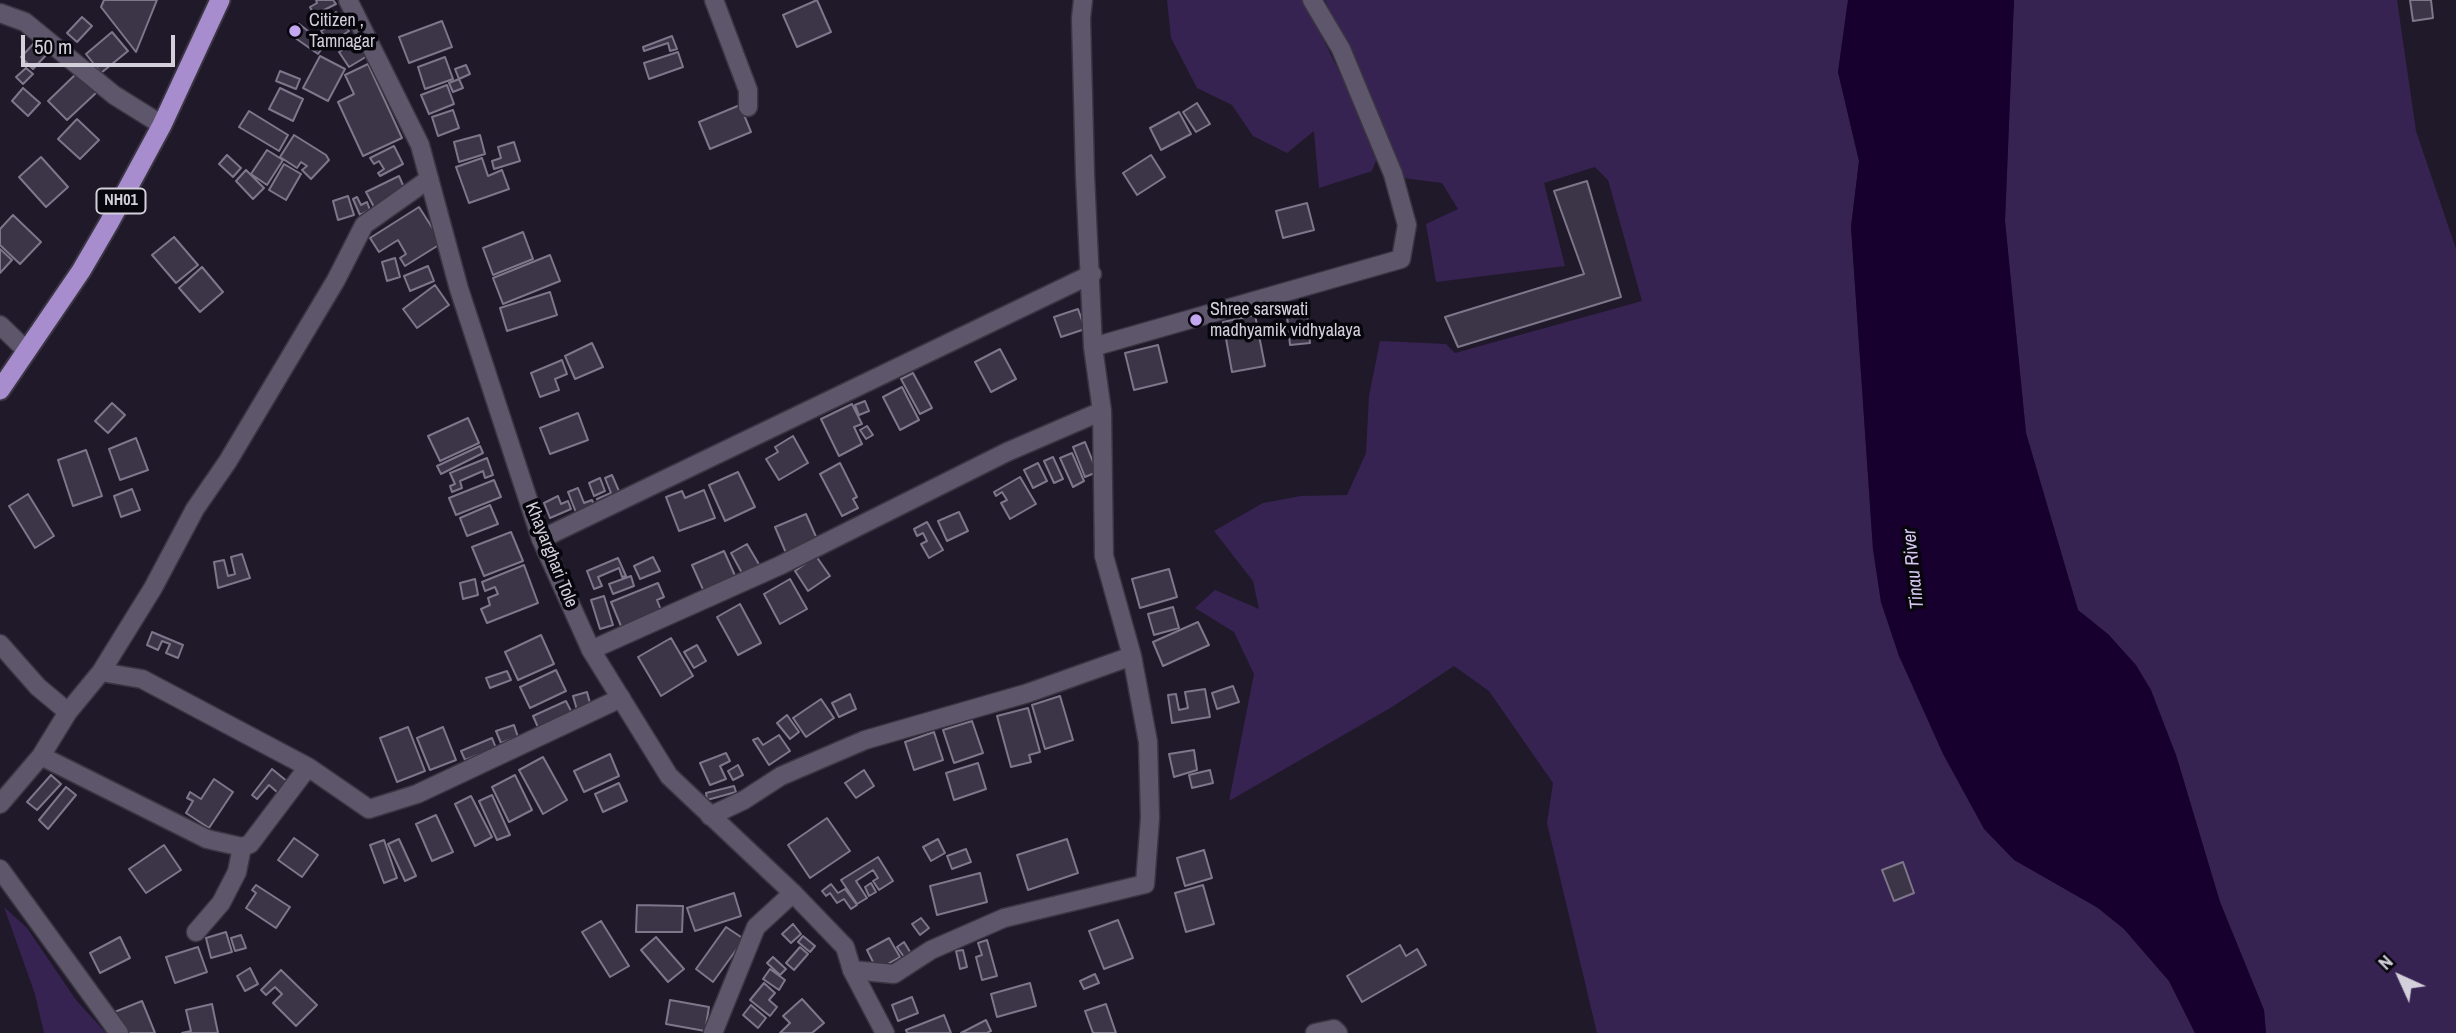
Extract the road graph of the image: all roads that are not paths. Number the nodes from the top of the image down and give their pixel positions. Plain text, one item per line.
1 (220, 0) edge
2 (348, 0) edge
3 (714, 0) edge
4 (1083, 0) edge
5 (1312, 0) edge
6 (0, 13) edge
7 (748, 107) dead end
8 (162, 125) junction
9 (429, 178) junction
10 (1091, 274) junction
11 (0, 325) edge
12 (1093, 347) junction
13 (27, 351) junction
14 (0, 390) edge
15 (1102, 411) junction
16 (541, 539) junction
17 (0, 644) edge
18 (591, 650) junction
19 (1132, 656) junction
20 (101, 672) junction
21 (621, 698) junction
22 (68, 712) junction
23 (41, 755) junction
24 (307, 767) junction
25 (0, 804) edge
26 (710, 816) junction
27 (243, 847) junction
28 (0, 869) edge
29 (793, 893) junction
30 (197, 932) dead end
31 (852, 970) junction
32 (119, 1033) edge
33 (713, 1033) edge
34 (885, 1033) edge
35 (1315, 1033) edge
36 (1338, 1033) edge

1 - 8 highway, NH01
2 - 9 street, Khayarghari Tole
3 - 7 street
4 - 10 street
5 - 12 street
6 - 8 street
8 - 13 highway, NH01
9 - 16 street, Khayarghari Tole
9 - 20 street
10 - 12 street
10 - 16 street
11 - 13 street
12 - 15 street
13 - 14 highway, NH01
15 - 18 street
15 - 19 street
16 - 18 street, Khayarghari Tole
17 - 22 street
18 - 21 street, Khayarghari Tole
19 - 26 street
19 - 31 street
20 - 22 street
20 - 24 street
21 - 24 street
21 - 26 street, Khayarghari Tole
22 - 23 street
23 - 25 street
23 - 27 street
24 - 27 street
26 - 29 street, Khayarghari Tole
27 - 30 street
28 - 32 street
29 - 31 street, Khayarghari Tole
29 - 33 street
31 - 34 street, Khayarghari Tole
35 - 36 street

